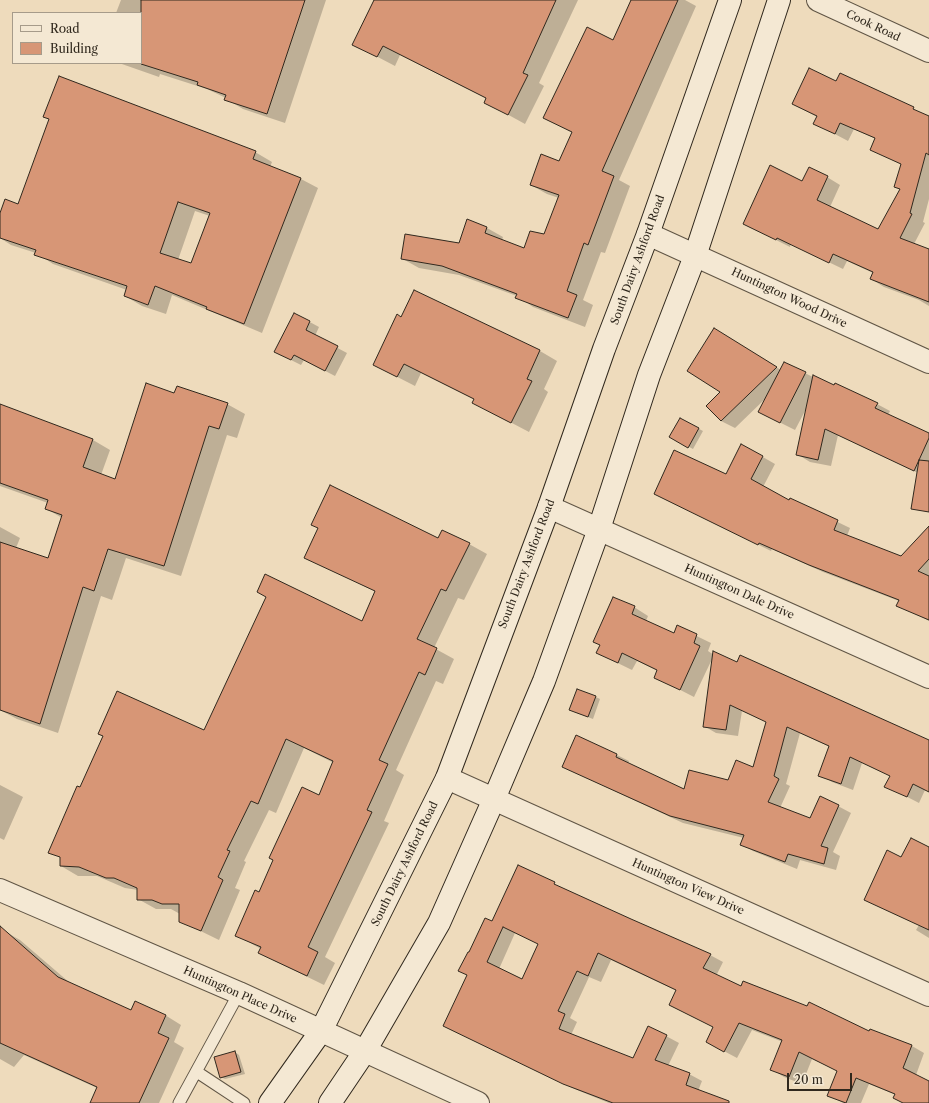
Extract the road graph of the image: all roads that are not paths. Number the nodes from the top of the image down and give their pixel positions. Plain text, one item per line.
1 (730, 0) edge
2 (779, 0) edge
3 (818, 0) edge
4 (929, 51) edge
5 (648, 234) junction
6 (695, 256) junction
7 (929, 362) edge
8 (549, 507) junction
9 (599, 529) junction
10 (929, 677) edge
11 (447, 778) junction
12 (494, 799) junction
13 (0, 890) edge
14 (239, 993) junction
15 (929, 995) edge
16 (321, 1031) junction
17 (364, 1051) junction
18 (197, 1072) junction
19 (179, 1103) edge
20 (244, 1103) edge
21 (270, 1103) edge
22 (330, 1103) edge
23 (478, 1103) edge

1 - 5 main road, South Dairy Ashford Road
2 - 6 main road
3 - 4 main road, Cook Road
5 - 6 main road, Huntington Wood Drive
5 - 8 main road, South Dairy Ashford Road
6 - 7 main road, Huntington Wood Drive
6 - 9 main road
8 - 9 main road, Huntington Dale Drive
8 - 11 main road, South Dairy Ashford Road
9 - 10 main road, Huntington Dale Drive
9 - 12 main road
11 - 12 main road, Huntington View Drive
11 - 16 main road, South Dairy Ashford Road
12 - 15 main road, Huntington View Drive
12 - 17 main road
13 - 14 main road, Huntington Place Drive
14 - 16 main road, Huntington Place Drive
14 - 18 lane
16 - 17 main road, Huntington Place Drive
16 - 21 main road, South Dairy Ashford Road
17 - 22 main road
17 - 23 main road, Huntington Place Drive
18 - 19 lane
18 - 20 lane

